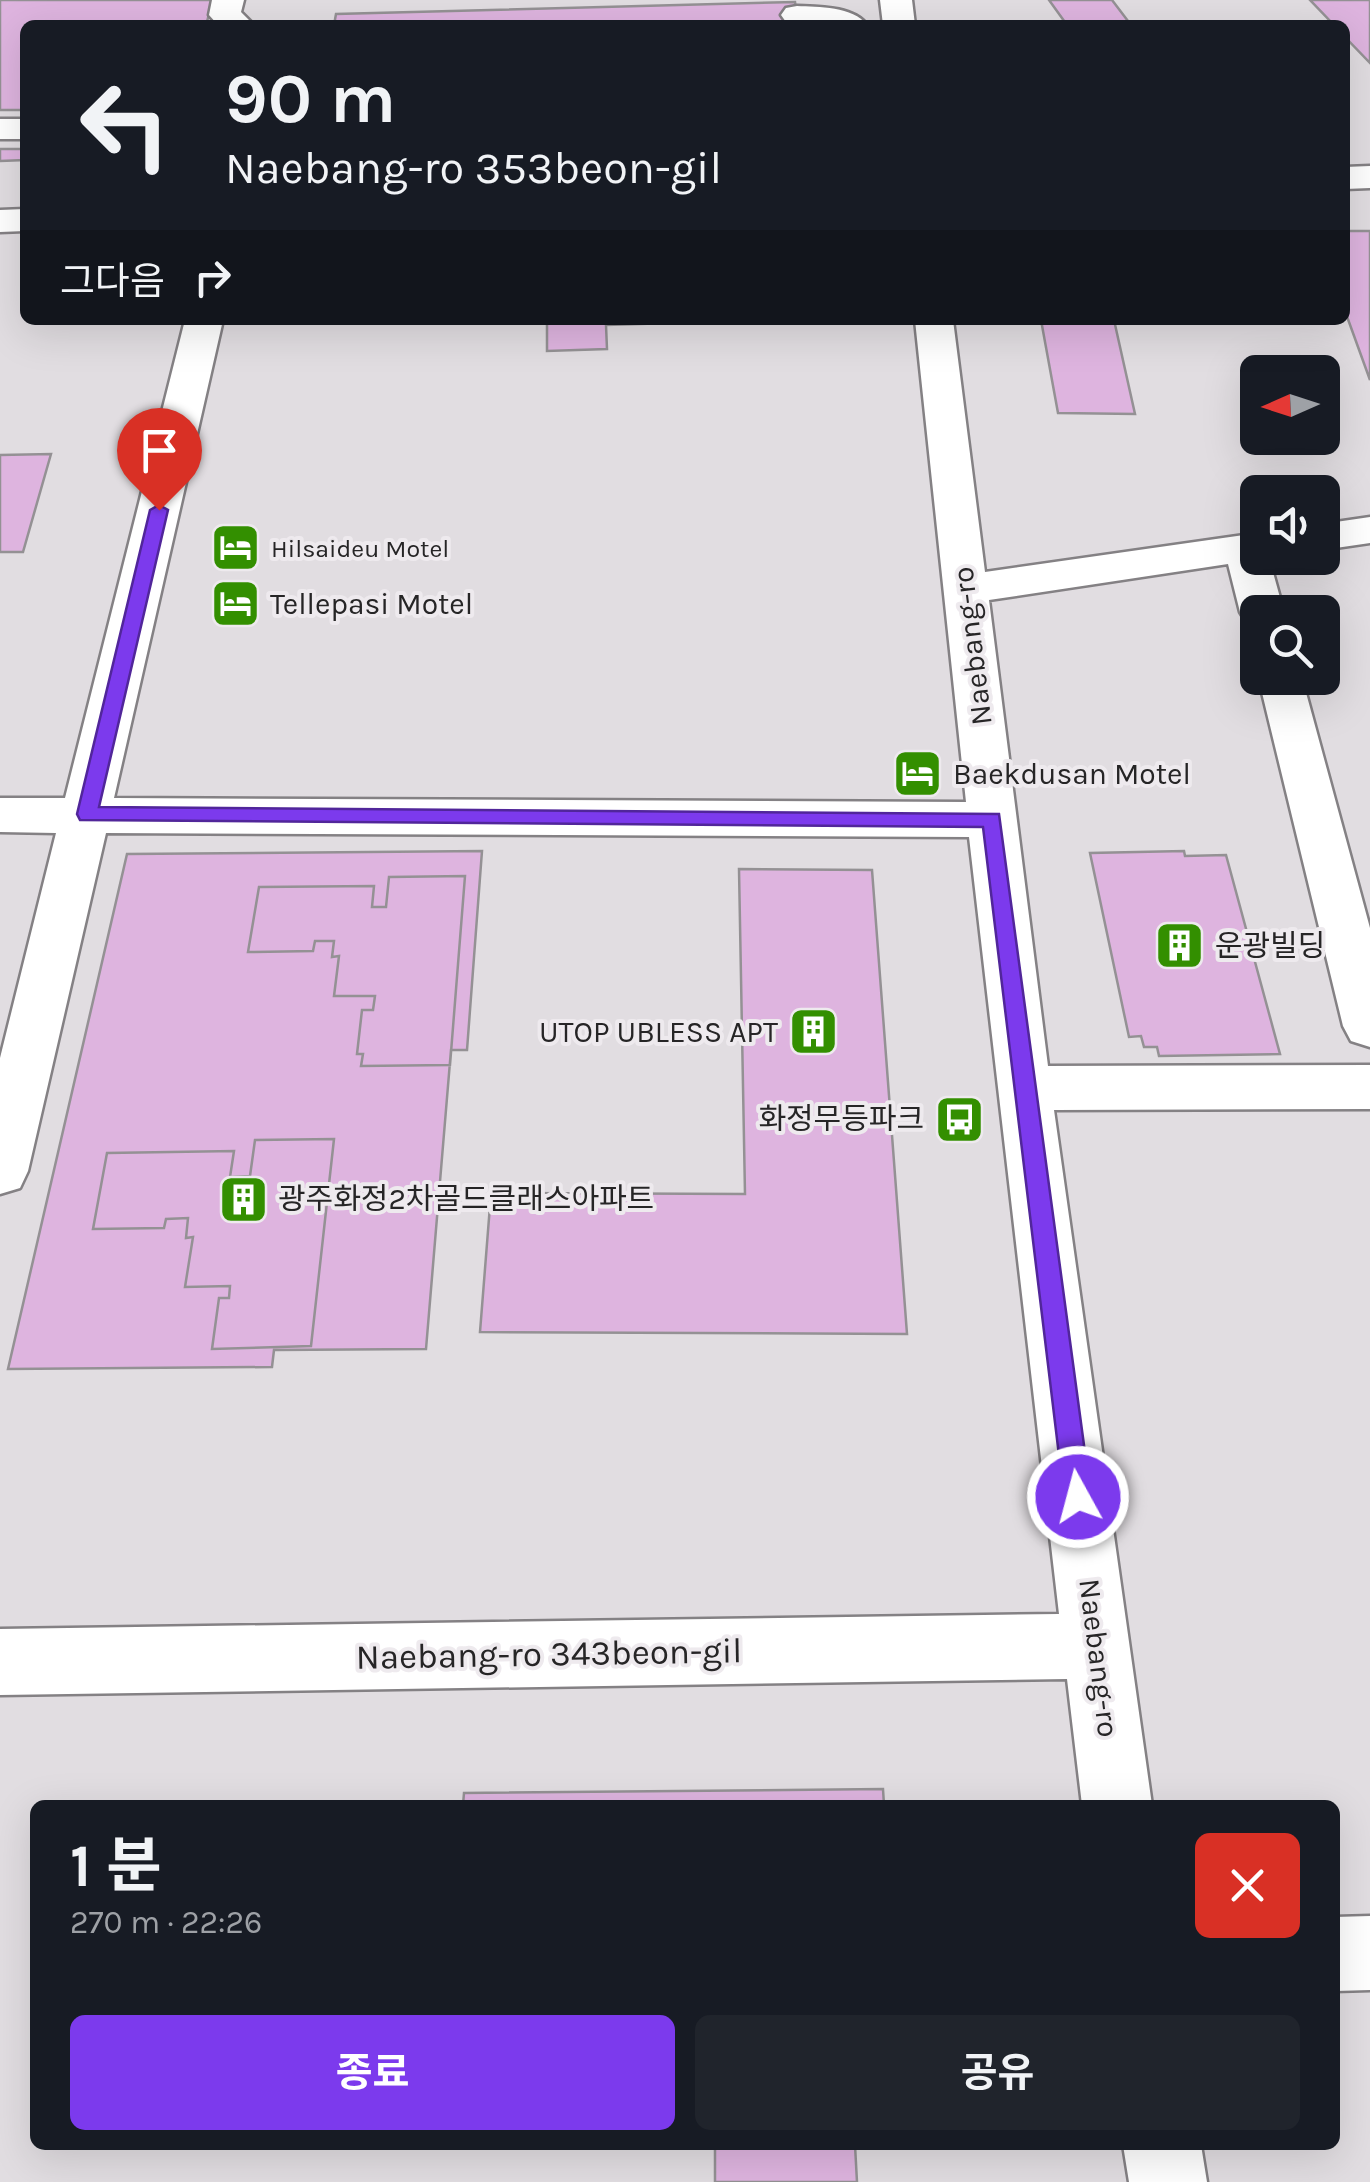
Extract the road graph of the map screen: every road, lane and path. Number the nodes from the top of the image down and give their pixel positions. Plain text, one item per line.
1 (228, 0) edge
2 (797, 16) dead end
3 (251, 20) edge
4 (837, 20) edge
5 (203, 325) edge
6 (935, 325) edge
7 (1370, 530) edge
8 (1340, 534) edge
9 (1240, 548) edge
10 (965, 589) junction
11 (1283, 695) edge
12 (87, 814) junction
13 (0, 815) edge
14 (992, 820) junction
15 (1370, 1026) edge
16 (1370, 1087) edge
17 (1023, 1088) junction
18 (0, 1170) edge
19 (1098, 1646) junction
20 (0, 1662) edge
21 (1116, 1800) edge
22 (1370, 1953) edge
23 (1340, 1954) edge
24 (1163, 2150) edge
25 (1168, 2182) edge

1 - 3 street
2 - 4 street
5 - 12 street
6 - 10 street, Naebang-ro
7 - 8 street
9 - 10 street
10 - 14 street, Naebang-ro
11 - 15 street
12 - 13 street
12 - 14 street
12 - 18 street
14 - 17 street, Naebang-ro
16 - 17 street
17 - 19 street, Naebang-ro
19 - 20 street, Naebang-ro 343beon-gil
19 - 21 street, Naebang-ro
22 - 23 street
24 - 25 street

